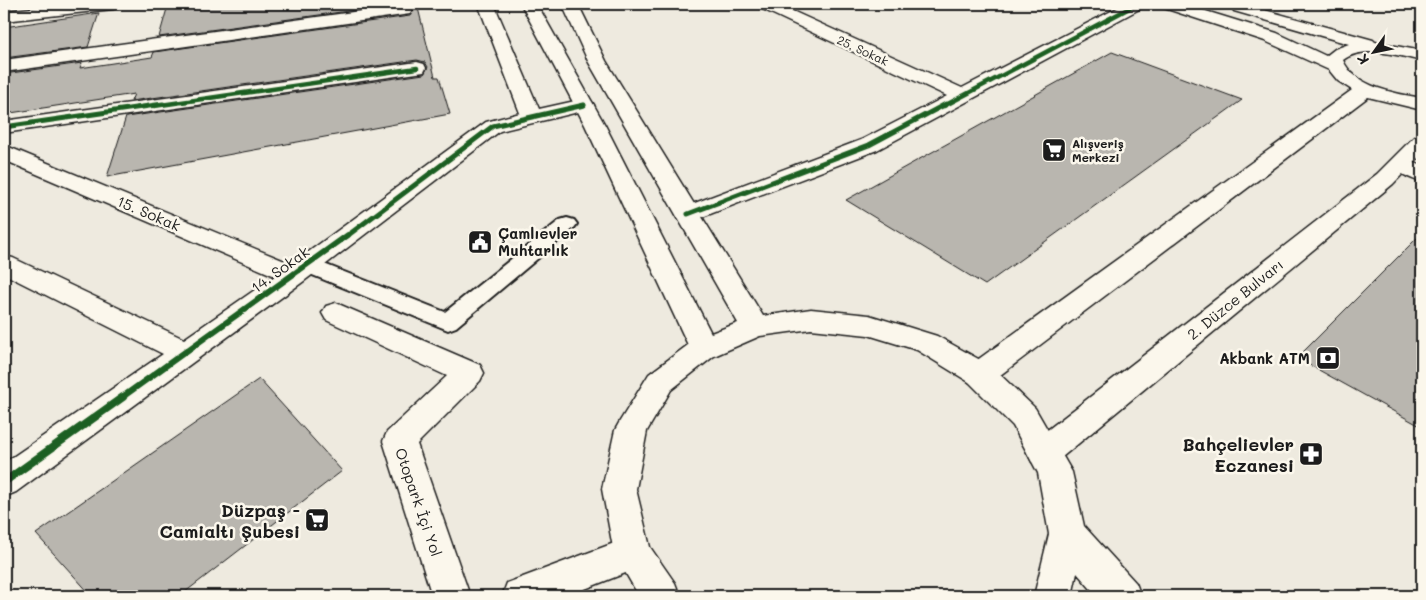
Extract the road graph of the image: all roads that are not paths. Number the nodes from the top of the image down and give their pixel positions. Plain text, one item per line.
1 (21, 4) edge
2 (113, 4) edge
3 (486, 4) edge
4 (529, 4) edge
5 (570, 4) edge
6 (764, 4) edge
7 (1137, 4) edge
8 (1167, 4) edge
9 (1226, 4) edge
10 (4, 10) edge
11 (404, 10) dead end
12 (4, 16) edge
13 (1386, 49) junction
14 (1422, 56) edge
15 (4, 66) edge
16 (1334, 66) junction
17 (417, 68) dead end
18 (1366, 89) junction
19 (962, 96) junction
20 (1422, 104) edge
21 (584, 105) junction
22 (532, 117) junction
23 (4, 127) edge
24 (1422, 142) edge
25 (4, 152) edge
26 (1412, 170) edge
27 (688, 214) junction
28 (567, 224) dead end
29 (4, 264) edge
30 (301, 270) junction
31 (336, 313) dead end
32 (755, 327) junction
33 (704, 348) junction
34 (185, 352) junction
35 (980, 374) junction
36 (1044, 452) junction
37 (4, 482) edge
38 (1067, 534) junction
39 (633, 553) junction
40 (451, 596) edge
41 (521, 596) edge
42 (660, 596) edge
43 (1053, 596) edge
44 (1122, 596) edge

1 - 10 street
2 - 12 street
3 - 22 street
4 - 21 street
5 - 27 street
6 - 19 street, 25. Sokak
7 - 19 street
8 - 16 street
9 - 13 street
11 - 15 street
13 - 14 street
13 - 16 street
16 - 18 street
17 - 23 street
18 - 20 street
18 - 35 street
19 - 27 street
21 - 22 street, 14. Sokak
21 - 33 street
22 - 30 street, 14. Sokak
24 - 26 street, 2. Düzce Bulvarı
25 - 30 street, 15. Sokak
26 - 36 street, 2. Düzce Bulvarı
27 - 32 street
28 - 30 lane
29 - 34 street
30 - 34 street, 14. Sokak
31 - 40 street, Otopark İçi Yol
32 - 33 street
32 - 35 street
33 - 39 street
34 - 37 street, 14. Sokak
35 - 36 street
36 - 38 street
38 - 43 street
38 - 44 street
39 - 41 street
39 - 42 street

